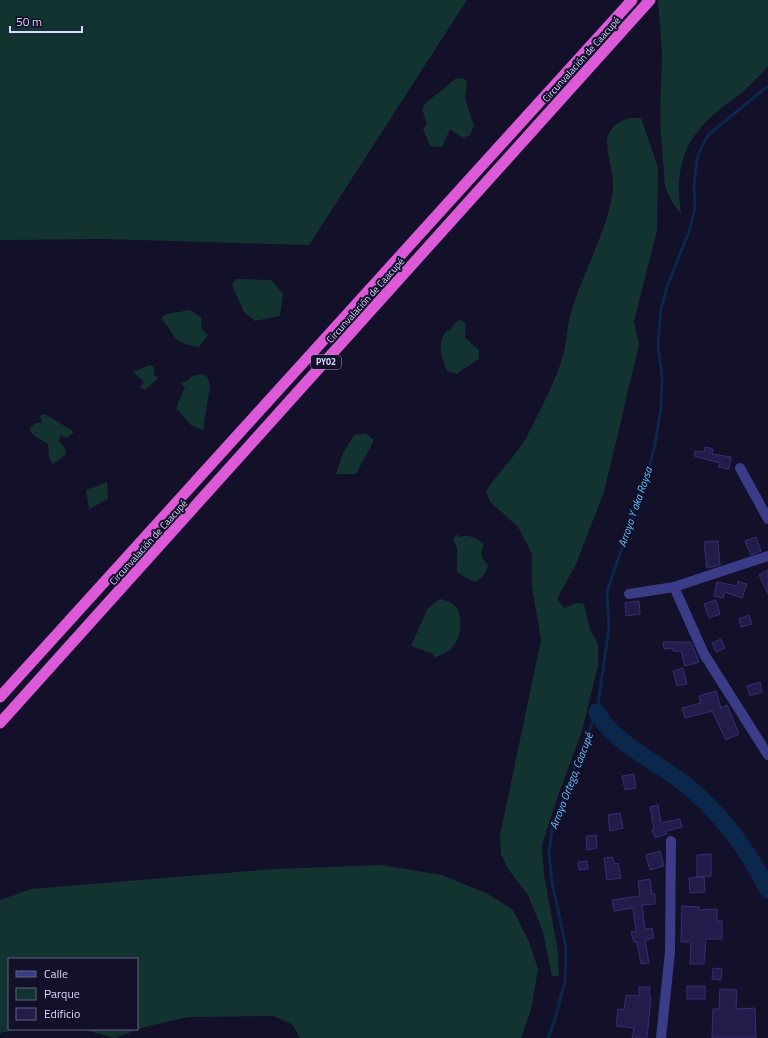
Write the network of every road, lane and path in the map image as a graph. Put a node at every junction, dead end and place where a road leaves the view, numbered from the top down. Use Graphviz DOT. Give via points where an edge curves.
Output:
graph roads {
  1 [pos="632,0"];
  2 [pos="650,0"];
  3 [pos="740,468"];
  4 [pos="768,520"];
  5 [pos="768,556"];
  6 [pos="674,587"];
  7 [pos="629,594"];
  8 [pos="34,659"];
  9 [pos="0,688"];
  10 [pos="0,697"];
  11 [pos="0,723"];
  12 [pos="768,755"];
  13 [pos="671,841"];
  14 [pos="661,1038"];
  1 -- 8 [label="highway, Circunvalación de Caacupé / PY02"];
  2 -- 11 [label="highway, Circunvalación de Caacupé / PY02"];
  3 -- 4 [label="street"];
  5 -- 6 [label="street"];
  6 -- 7 [label="street"];
  6 -- 12 [label="street" via="704,654"];
  8 -- 9 [label="highway" via="20,668"];
  8 -- 10 [label="highway, Circunvalación de Caacupé / PY02"];
  13 -- 14 [label="street" via="671,945"];
}
